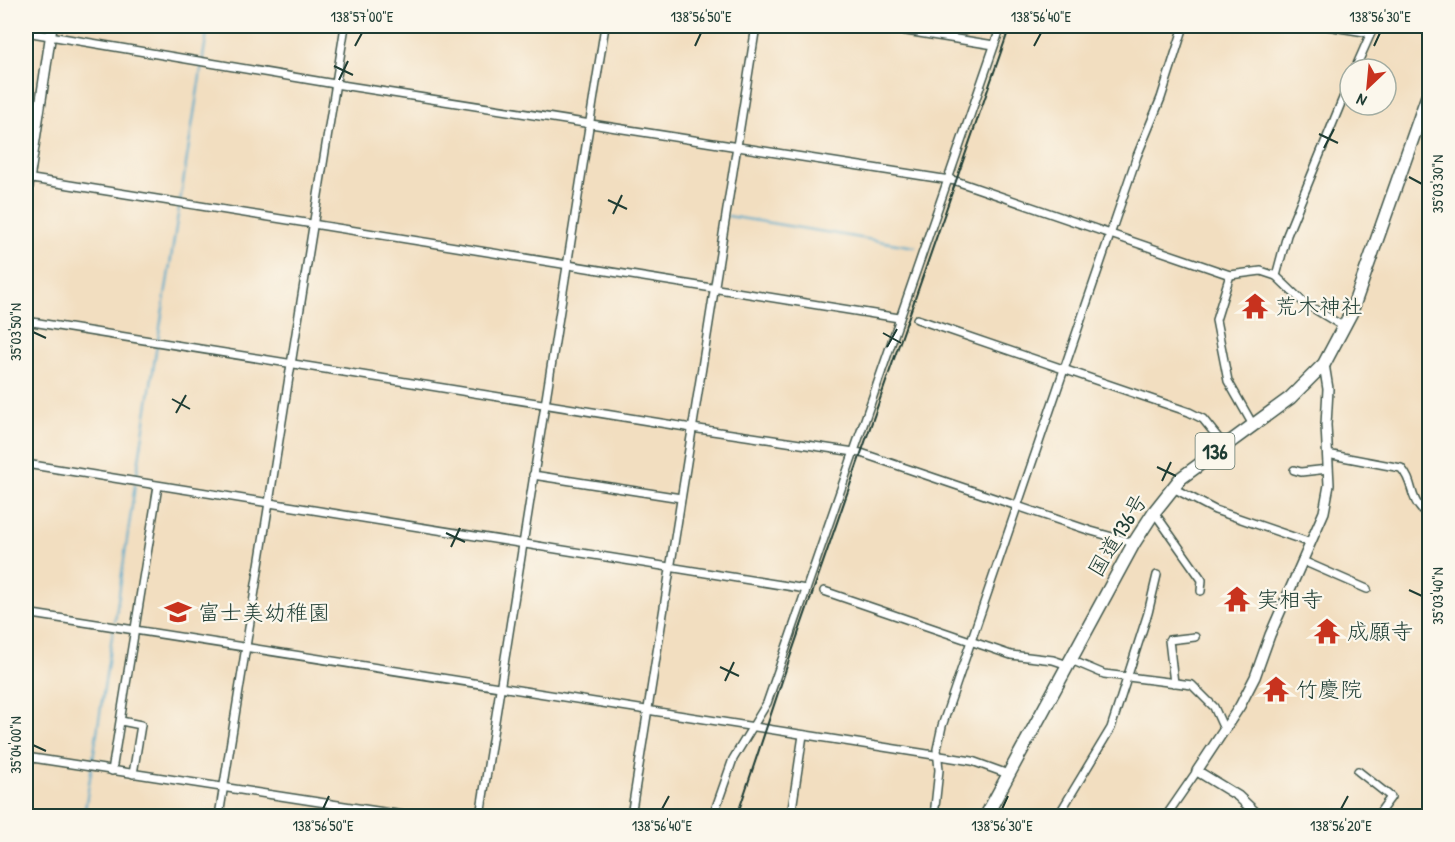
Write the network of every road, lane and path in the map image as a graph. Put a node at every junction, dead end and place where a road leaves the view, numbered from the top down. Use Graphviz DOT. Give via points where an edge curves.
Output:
graph roads {
  1 [pos="345,26"];
  2 [pos="605,26"];
  3 [pos="756,26"];
  4 [pos="875,26"];
  5 [pos="1001,26"];
  6 [pos="1184,26"];
  7 [pos="1327,26"];
  8 [pos="1372,29"];
  9 [pos="52,30"];
  10 [pos="26,32"];
  11 [pos="994,45"];
  12 [pos="1360,57"];
  13 [pos="335,84"];
  14 [pos="1430,89"];
  15 [pos="1338,110"];
  16 [pos="589,123"];
  17 [pos="737,146"];
  18 [pos="27,178"];
  19 [pos="948,180"];
  20 [pos="26,200"];
  21 [pos="313,223"];
  22 [pos="1112,234"];
  23 [pos="566,264"];
  24 [pos="1230,275"];
  25 [pos="1276,276"];
  26 [pos="714,288"];
  27 [pos="900,318"];
  28 [pos="916,319"];
  29 [pos="26,321"];
  30 [pos="1345,328"];
  31 [pos="291,364"];
  32 [pos="1324,364"];
  33 [pos="1065,370"];
  34 [pos="544,404"];
  35 [pos="1253,424"];
  36 [pos="692,428"];
  37 [pos="1224,445"];
  38 [pos="854,452"];
  39 [pos="1328,454"];
  40 [pos="26,464"];
  41 [pos="1329,468"];
  42 [pos="1294,470"];
  43 [pos="533,475"];
  44 [pos="158,486"];
  45 [pos="1173,488"];
  46 [pos="681,498"];
  47 [pos="270,504"];
  48 [pos="1017,506"];
  49 [pos="1421,509"];
  50 [pos="1154,512"];
  51 [pos="1134,543"];
  52 [pos="1311,543"];
  53 [pos="522,544"];
  54 [pos="1303,561"];
  55 [pos="670,568"];
  56 [pos="1157,575"];
  57 [pos="806,589"];
  58 [pos="1367,589"];
  59 [pos="824,591"];
  60 [pos="1202,591"];
  61 [pos="26,613"];
  62 [pos="135,630"];
  63 [pos="1195,636"];
  64 [pos="970,643"];
  65 [pos="246,648"];
  66 [pos="1070,662"];
  67 [pos="1127,677"];
  68 [pos="1174,682"];
  69 [pos="500,687"];
  70 [pos="647,710"];
  71 [pos="121,721"];
  72 [pos="754,727"];
  73 [pos="1224,729"];
  74 [pos="803,735"];
  75 [pos="26,757"];
  76 [pos="938,757"];
  77 [pos="112,771"];
  78 [pos="1197,771"];
  79 [pos="1358,771"];
  80 [pos="133,774"];
  81 [pos="1008,774"];
  82 [pos="224,788"];
  83 [pos="219,816"];
  84 [pos="410,816"];
  85 [pos="480,816"];
  86 [pos="631,816"];
  87 [pos="713,816"];
  88 [pos="790,816"];
  89 [pos="934,816"];
  90 [pos="986,816"];
  91 [pos="1058,816"];
  92 [pos="1166,816"];
  93 [pos="1259,816"];
  94 [pos="1381,816"];
  1 -- 13 [label="street"];
  2 -- 16 [label="street"];
  3 -- 17 [label="street"];
  4 -- 11 [label="street"];
  5 -- 11 [label="street"];
  6 -- 22 [label="street"];
  7 -- 8 [label="street"];
  8 -- 12 [label="street"];
  9 -- 10 [label="street"];
  9 -- 13 [label="street"];
  9 -- 18 [label="main road"];
  11 -- 19 [label="street"];
  13 -- 16 [label="street"];
  13 -- 21 [label="street"];
  14 -- 30 [label="highway, 国道136号 / 136"];
  15 -- 25 [label="street" via="1287,235"];
  16 -- 17 [label="street"];
  16 -- 23 [label="street"];
  17 -- 19 [label="street"];
  17 -- 26 [label="street"];
  18 -- 20 [label="main road"];
  18 -- 21 [label="street"];
  19 -- 22 [label="street"];
  19 -- 27 [label="street"];
  21 -- 23 [label="street"];
  21 -- 31 [label="street"];
  22 -- 24 [label="street"];
  22 -- 33 [label="street"];
  23 -- 26 [label="street"];
  23 -- 34 [label="street"];
  24 -- 25 [label="street" via="1261,271"];
  24 -- 35 [label="street" via="1216,320 1228,381"];
  25 -- 30 [label="street" via="1303,302"];
  26 -- 27 [label="street"];
  26 -- 36 [label="street"];
  27 -- 38 [label="street"];
  28 -- 33 [label="street"];
  29 -- 31 [label="street"];
  30 -- 32 [label="highway, 国道136号 / 136"];
  31 -- 34 [label="street"];
  31 -- 47 [label="street"];
  32 -- 35 [label="highway, 国道136号 / 136" via="1298,391"];
  32 -- 39 [label="main road"];
  33 -- 37 [label="street" via="1197,416 1208,423"];
  33 -- 48 [label="street"];
  34 -- 36 [label="street"];
  34 -- 43 [label="street"];
  35 -- 37 [label="highway, 国道136号 / 136"];
  36 -- 38 [label="street"];
  36 -- 46 [label="street"];
  37 -- 45 [label="highway, 国道136号 / 136"];
  38 -- 48 [label="street"];
  38 -- 57 [label="street"];
  39 -- 41 [label="main road"];
  39 -- 49 [label="street" via="1401,468 1408,475"];
  40 -- 44 [label="street"];
  41 -- 42 [label="street"];
  41 -- 52 [label="main road" via="1327,499"];
  43 -- 46 [label="street"];
  43 -- 53 [label="street"];
  44 -- 47 [label="street"];
  44 -- 62 [label="street"];
  45 -- 50 [label="highway, 国道136号 / 136"];
  45 -- 52 [label="street" via="1215,510"];
  46 -- 55 [label="street"];
  47 -- 53 [label="street"];
  47 -- 65 [label="street"];
  48 -- 51 [label="street"];
  48 -- 64 [label="street"];
  50 -- 51 [label="highway, 国道136号 / 136"];
  50 -- 60 [label="street" via="1202,580"];
  51 -- 66 [label="highway, 国道136号 / 136"];
  52 -- 54 [label="main road"];
  53 -- 55 [label="street"];
  53 -- 69 [label="street"];
  54 -- 58 [label="street"];
  54 -- 73 [label="main road" via="1255,677"];
  55 -- 57 [label="street"];
  55 -- 70 [label="street"];
  56 -- 67 [label="street"];
  57 -- 72 [label="street" via="767,703"];
  59 -- 64 [label="street"];
  61 -- 62 [label="street"];
  62 -- 65 [label="street"];
  62 -- 71 [label="street"];
  63 -- 68 [label="street" via="1169,640"];
  64 -- 66 [label="street" via="1011,656"];
  64 -- 76 [label="street" via="942,726"];
  65 -- 69 [label="street"];
  65 -- 82 [label="street"];
  66 -- 67 [label="street"];
  66 -- 81 [label="highway, 国道136号 / 136"];
  67 -- 68 [label="street"];
  67 -- 91 [label="street" via="1108,736"];
  68 -- 73 [label="street" via="1194,687 1216,710"];
  69 -- 70 [label="street"];
  69 -- 85 [label="street"];
  70 -- 72 [label="street"];
  70 -- 86 [label="street"];
  71 -- 77 [label="street"];
  71 -- 80 [label="street" via="141,725"];
  72 -- 74 [label="street"];
  72 -- 87 [label="street" via="733,759"];
  73 -- 78 [label="main road"];
  74 -- 76 [label="street"];
  74 -- 88 [label="street"];
  75 -- 77 [label="street"];
  76 -- 81 [label="street" via="980,762"];
  76 -- 89 [label="street"];
  77 -- 80 [label="street"];
  78 -- 92 [label="street"];
  78 -- 93 [label="main road" via="1238,796"];
  79 -- 94 [label="street" via="1391,797"];
  80 -- 82 [label="street"];
  81 -- 90 [label="highway, 国道136号 / 136"];
  82 -- 83 [label="street"];
  82 -- 84 [label="street"];
}
